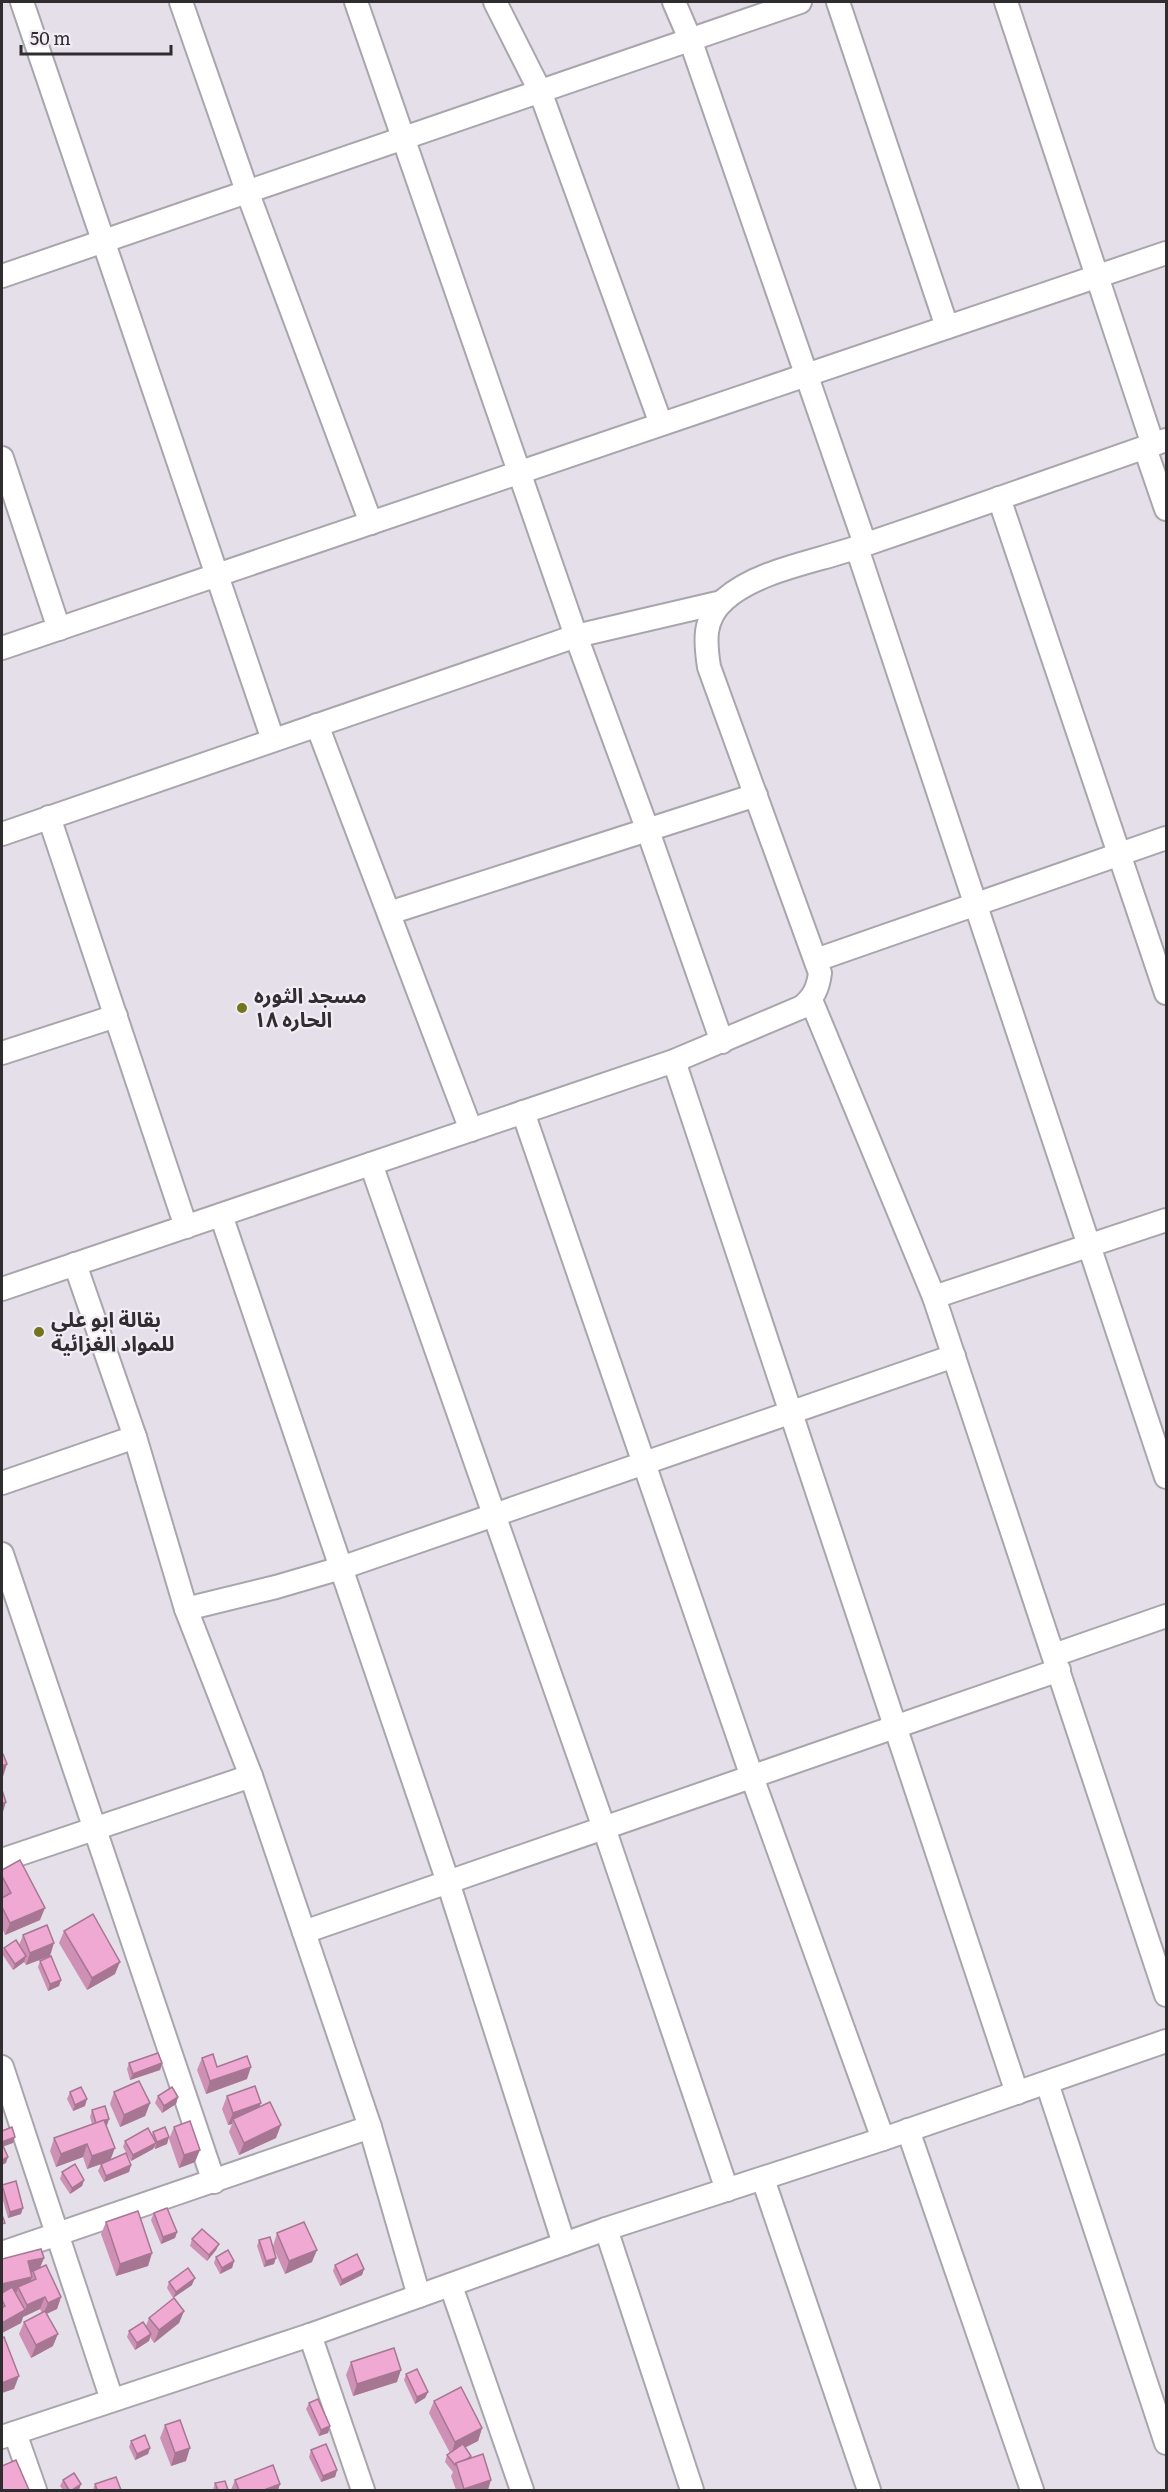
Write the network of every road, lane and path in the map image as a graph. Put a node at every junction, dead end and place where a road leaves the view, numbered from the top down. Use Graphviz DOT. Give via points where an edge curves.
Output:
graph roads {
  1 [pos="22,2"];
  2 [pos="181,2"];
  3 [pos="356,2"];
  4 [pos="495,2"];
  5 [pos="674,2"];
  6 [pos="800,2"];
  7 [pos="838,2"];
  8 [pos="1006,2"];
  9 [pos="690,39"];
  10 [pos="540,91"];
  11 [pos="404,138"];
  12 [pos="247,191"];
  13 [pos="103,241"];
  14 [pos="1167,253"];
  15 [pos="2,276"];
  16 [pos="1097,276"];
  17 [pos="947,327"];
  18 [pos="806,375"];
  19 [pos="661,424"];
  20 [pos="1155,444"];
  21 [pos="2,458"];
  22 [pos="519,472"];
  23 [pos="999,498"];
  24 [pos="1167,509"];
  25 [pos="371,523"];
  26 [pos="861,546"];
  27 [pos="216,575"];
  28 [pos="722,602"];
  29 [pos="59,629"];
  30 [pos="576,636"];
  31 [pos="2,648"];
  32 [pos="317,725"];
  33 [pos="273,740"];
  34 [pos="756,795"];
  35 [pos="50,817"];
  36 [pos="648,831"];
  37 [pos="2,834"];
  38 [pos="1167,838"];
  39 [pos="1120,854"];
  40 [pos="976,905"];
  41 [pos="389,913"];
  42 [pos="816,960"];
  43 [pos="1167,993"];
  44 [pos="811,1000"];
  45 [pos="116,1016"];
  46 [pos="722,1042"];
  47 [pos="2,1053"];
  48 [pos="674,1061"];
  49 [pos="523,1112"];
  50 [pos="471,1130"];
  51 [pos="371,1164"];
  52 [pos="221,1215"];
  53 [pos="1167,1220"];
  54 [pos="186,1227"];
  55 [pos="1089,1246"];
  56 [pos="75,1264"];
  57 [pos="2,1289"];
  58 [pos="934,1297"];
  59 [pos="954,1356"];
  60 [pos="792,1413"];
  61 [pos="135,1437"];
  62 [pos="645,1464"];
  63 [pos="1167,1477"];
  64 [pos="2,1483"];
  65 [pos="495,1516"];
  66 [pos="2,1554"];
  67 [pos="341,1568"];
  68 [pos="186,1609"];
  69 [pos="1167,1616"];
  70 [pos="1057,1662"];
  71 [pos="896,1727"];
  72 [pos="251,1776"];
  73 [pos="752,1777"];
  74 [pos="604,1828"];
  75 [pos="94,1829"];
  76 [pos="2,1860"];
  77 [pos="448,1882"];
  78 [pos="304,1932"];
  79 [pos="1167,1995"];
  80 [pos="1167,2041"];
  81 [pos="2,2067"];
  82 [pos="1047,2083"];
  83 [pos="1017,2093"];
  84 [pos="370,2127"];
  85 [pos="908,2130"];
  86 [pos="883,2139"];
  87 [pos="763,2179"];
  88 [pos="214,2182"];
  89 [pos="727,2190"];
  90 [pos="606,2229"];
  91 [pos="58,2234"];
  92 [pos="564,2244"];
  93 [pos="2,2253"];
  94 [pos="451,2286"];
  95 [pos="419,2296"];
  96 [pos="310,2335"];
  97 [pos="112,2400"];
  98 [pos="8,2435"];
  99 [pos="1167,2443"];
  100 [pos="35,2490"];
  101 [pos="363,2490"];
  102 [pos="522,2490"];
  103 [pos="692,2490"];
  104 [pos="869,2490"];
  105 [pos="1032,2490"];
  1 -- 13 [label="street"];
  2 -- 12 [label="street"];
  3 -- 11 [label="street"];
  4 -- 10 [label="street"];
  5 -- 9 [label="street"];
  6 -- 9 [label="street"];
  7 -- 17 [label="street"];
  8 -- 16 [label="street"];
  9 -- 10 [label="street"];
  9 -- 18 [label="street"];
  10 -- 11 [label="street"];
  10 -- 19 [label="street"];
  11 -- 12 [label="street"];
  11 -- 22 [label="street"];
  12 -- 13 [label="street"];
  12 -- 25 [label="street"];
  13 -- 15 [label="street"];
  13 -- 27 [label="street"];
  14 -- 16 [label="street"];
  16 -- 17 [label="street"];
  16 -- 20 [label="street"];
  17 -- 18 [label="street"];
  18 -- 19 [label="street"];
  18 -- 26 [label="street"];
  19 -- 22 [label="street"];
  20 -- 23 [label="street"];
  20 -- 24 [label="street"];
  21 -- 29 [label="street"];
  22 -- 25 [label="street"];
  22 -- 30 [label="street"];
  23 -- 26 [label="street"];
  23 -- 39 [label="street"];
  25 -- 27 [label="street"];
  26 -- 28 [label="street" via="749,582"];
  26 -- 40 [label="street"];
  27 -- 29 [label="street"];
  27 -- 33 [label="street"];
  28 -- 30 [label="street"];
  28 -- 34 [label="street" via="709,618 705,639 709,667"];
  29 -- 31 [label="street"];
  30 -- 32 [label="street"];
  30 -- 36 [label="street"];
  32 -- 33 [label="street"];
  32 -- 41 [label="street"];
  33 -- 35 [label="street"];
  34 -- 36 [label="street"];
  34 -- 42 [label="street"];
  35 -- 37 [label="street"];
  35 -- 45 [label="street"];
  36 -- 41 [label="street"];
  36 -- 46 [label="street"];
  38 -- 39 [label="street"];
  39 -- 40 [label="street"];
  39 -- 43 [label="street"];
  40 -- 42 [label="street"];
  40 -- 55 [label="street"];
  41 -- 50 [label="street"];
  42 -- 44 [label="street" via="820,973"];
  44 -- 46 [label="street"];
  44 -- 58 [label="street"];
  45 -- 47 [label="street"];
  45 -- 54 [label="street"];
  46 -- 48 [label="street"];
  48 -- 49 [label="street"];
  48 -- 60 [label="street"];
  49 -- 50 [label="street"];
  49 -- 62 [label="street"];
  50 -- 51 [label="street"];
  51 -- 52 [label="street"];
  51 -- 65 [label="street"];
  52 -- 54 [label="street"];
  52 -- 67 [label="street"];
  53 -- 55 [label="street"];
  54 -- 56 [label="street"];
  55 -- 58 [label="street"];
  55 -- 63 [label="street"];
  56 -- 57 [label="street"];
  56 -- 61 [label="street"];
  58 -- 59 [label="street"];
  59 -- 60 [label="street"];
  59 -- 70 [label="street"];
  60 -- 62 [label="street"];
  60 -- 71 [label="street"];
  61 -- 64 [label="street"];
  61 -- 68 [label="street"];
  62 -- 65 [label="street"];
  62 -- 73 [label="street"];
  65 -- 67 [label="street"];
  65 -- 74 [label="street"];
  66 -- 75 [label="street"];
  67 -- 68 [label="street"];
  67 -- 77 [label="street"];
  68 -- 72 [label="street"];
  69 -- 70 [label="street"];
  70 -- 71 [label="street"];
  70 -- 79 [label="street"];
  71 -- 73 [label="street"];
  71 -- 83 [label="street"];
  72 -- 75 [label="street"];
  72 -- 78 [label="street"];
  73 -- 74 [label="street"];
  73 -- 86 [label="street"];
  74 -- 77 [label="street"];
  74 -- 89 [label="street"];
  75 -- 76 [label="street"];
  75 -- 88 [label="street"];
  77 -- 78 [label="street"];
  77 -- 92 [label="street"];
  78 -- 84 [label="street"];
  80 -- 82 [label="street"];
  81 -- 91 [label="street"];
  82 -- 83 [label="street"];
  82 -- 99 [label="street"];
  83 -- 85 [label="street"];
  84 -- 88 [label="street"];
  84 -- 95 [label="street"];
  85 -- 86 [label="street"];
  85 -- 105 [label="street"];
  86 -- 87 [label="street"];
  87 -- 89 [label="street"];
  87 -- 104 [label="street"];
  88 -- 91 [label="street"];
  89 -- 90 [label="street"];
  90 -- 92 [label="street"];
  90 -- 103 [label="street"];
  91 -- 93 [label="street"];
  91 -- 97 [label="street"];
  92 -- 94 [label="street"];
  94 -- 95 [label="street"];
  94 -- 102 [label="street"];
  95 -- 96 [label="street"];
  96 -- 97 [label="street"];
  96 -- 101 [label="street"];
  97 -- 98 [label="street"];
  98 -- 100 [label="street"];
}
